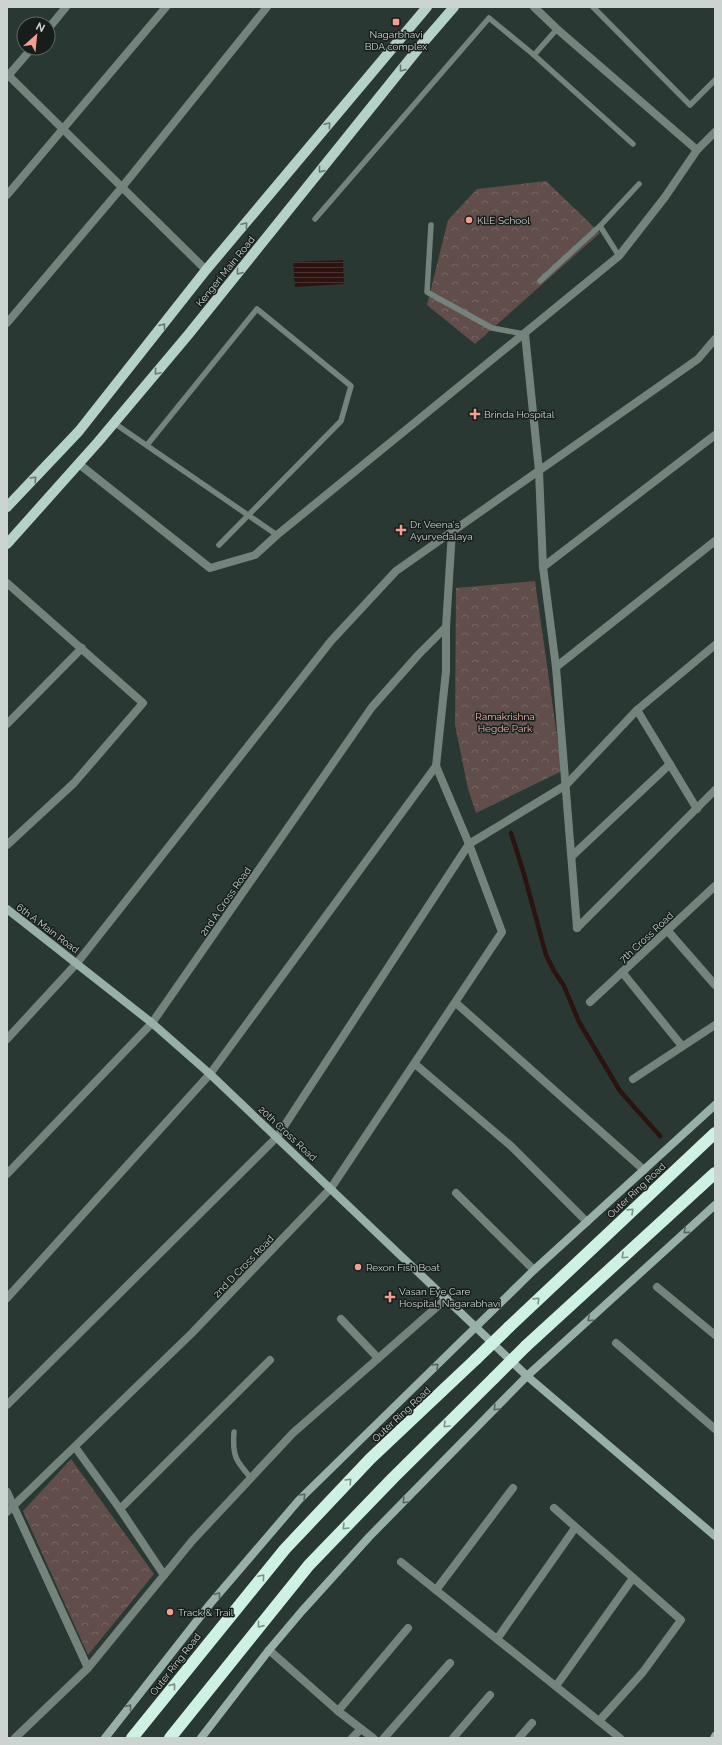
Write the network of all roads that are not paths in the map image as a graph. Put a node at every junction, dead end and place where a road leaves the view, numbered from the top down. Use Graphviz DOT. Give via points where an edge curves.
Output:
graph roads {
  1 [pos="66,7"];
  2 [pos="166,7"];
  3 [pos="267,7"];
  4 [pos="427,7"];
  5 [pos="454,7"];
  6 [pos="593,7"];
  7 [pos="539,9"];
  8 [pos="56,19"];
  9 [pos="557,29"];
  10 [pos="534,55"];
  11 [pos="25,56"];
  12 [pos="8,75"];
  13 [pos="715,80"];
  14 [pos="63,129"];
  15 [pos="715,132"];
  16 [pos="633,144"];
  17 [pos="697,150"];
  18 [pos="639,184"];
  19 [pos="123,186"];
  20 [pos="7,195"];
  21 [pos="315,219"];
  22 [pos="431,225"];
  23 [pos="600,226"];
  24 [pos="619,256"];
  25 [pos="206,270"];
  26 [pos="540,281"];
  27 [pos="7,323"];
  28 [pos="524,334"];
  29 [pos="715,339"];
  30 [pos="114,423"];
  31 [pos="715,435"];
  32 [pos="147,445"];
  33 [pos="79,464"];
  34 [pos="538,471"];
  35 [pos="7,507"];
  36 [pos="248,515"];
  37 [pos="452,531"];
  38 [pos="277,535"];
  39 [pos="715,541"];
  40 [pos="7,544"];
  41 [pos="219,545"];
  42 [pos="543,568"];
  43 [pos="7,583"];
  44 [pos="446,627"];
  45 [pos="715,645"];
  46 [pos="82,648"];
  47 [pos="556,667"];
  48 [pos="637,710"];
  49 [pos="7,724"];
  50 [pos="670,764"];
  51 [pos="436,766"];
  52 [pos="566,785"];
  53 [pos="715,790"];
  54 [pos="697,809"];
  55 [pos="469,844"];
  56 [pos="7,845"];
  57 [pos="572,856"];
  58 [pos="715,886"];
  59 [pos="8,911"];
  60 [pos="667,930"];
  61 [pos="77,963"];
  62 [pos="622,972"];
  63 [pos="715,985"];
  64 [pos="590,1002"];
  65 [pos="456,1003"];
  66 [pos="152,1023"];
  67 [pos="715,1025"];
  68 [pos="7,1039"];
  69 [pos="682,1046"];
  70 [pos="415,1064"];
  71 [pos="210,1074"];
  72 [pos="633,1079"];
  73 [pos="715,1105"];
  74 [pos="715,1133"];
  75 [pos="277,1137"];
  76 [pos="644,1170"];
  77 [pos="715,1173"];
  78 [pos="7,1174"];
  79 [pos="331,1188"];
  80 [pos="456,1193"];
  81 [pos="715,1205"];
  82 [pos="587,1222"];
  83 [pos="534,1270"];
  84 [pos="657,1287"];
  85 [pos="7,1298"];
  86 [pos="447,1298"];
  87 [pos="341,1319"];
  88 [pos="476,1328"];
  89 [pos="715,1335"];
  90 [pos="616,1343"];
  91 [pos="378,1358"];
  92 [pos="270,1360"];
  93 [pos="527,1376"];
  94 [pos="7,1405"];
  95 [pos="715,1430"];
  96 [pos="234,1432"];
  97 [pos="75,1447"];
  98 [pos="251,1478"];
  99 [pos="513,1488"];
  100 [pos="7,1492"];
  101 [pos="14,1506"];
  102 [pos="554,1508"];
  103 [pos="120,1509"];
  104 [pos="7,1512"];
  105 [pos="575,1528"];
  106 [pos="715,1536"];
  107 [pos="401,1562"];
  108 [pos="164,1575"];
  109 [pos="633,1578"];
  110 [pos="436,1590"];
  111 [pos="408,1628"];
  112 [pos="497,1639"];
  113 [pos="269,1650"];
  114 [pos="450,1663"];
  115 [pos="88,1668"];
  116 [pos="556,1686"];
  117 [pos="490,1695"];
  118 [pos="338,1711"];
  119 [pos="599,1721"];
  120 [pos="532,1722"];
  121 [pos="361,1728"];
  122 [pos="15,1738"];
  123 [pos="105,1738"];
  124 [pos="132,1738"];
  125 [pos="170,1738"];
  126 [pos="201,1738"];
  127 [pos="352,1738"];
  128 [pos="373,1738"];
  129 [pos="384,1738"];
  130 [pos="452,1738"];
  131 [pos="519,1738"];
  132 [pos="620,1738"];
  1 -- 8 [label="street"];
  2 -- 14 [label="street"];
  3 -- 19 [label="street"];
  25 -- 4 [label="main road, Kengeri Main Road, one-way"];
  5 -- 30 [label="main road, Kengeri Main Road, one-way"];
  6 -- 13 [label="lane" via="690,105"];
  7 -- 9 [label="street"];
  9 -- 10 [label="lane"];
  9 -- 17 [label="street"];
  10 -- 16 [label="lane"];
  10 -- 21 [label="lane" via="489,18"];
  11 -- 12 [label="street"];
  12 -- 14 [label="street"];
  14 -- 19 [label="street"];
  14 -- 20 [label="street"];
  15 -- 17 [label="street"];
  17 -- 24 [label="street" via="665,197"];
  18 -- 23 [label="lane"];
  19 -- 25 [label="street"];
  19 -- 27 [label="street"];
  22 -- 28 [label="lane" via="427,292 492,328"];
  23 -- 24 [label="lane"];
  23 -- 26 [label="lane"];
  24 -- 28 [label="street"];
  35 -- 25 [label="main road, Kengeri Main Road, one-way" via="79,430"];
  28 -- 34 [label="street"];
  28 -- 38 [label="street"];
  29 -- 34 [label="street" via="698,359"];
  30 -- 32 [label="lane"];
  30 -- 33 [label="main road, Kengeri Main Road"];
  31 -- 42 [label="street"];
  32 -- 36 [label="lane"];
  32 -- 36 [label="lane" via="257,309 351,386 341,421"];
  33 -- 38 [label="street" via="210,568 255,555"];
  33 -- 40 [label="main road, Kengeri Main Road"];
  34 -- 37 [label="street"];
  34 -- 42 [label="street"];
  36 -- 38 [label="lane"];
  36 -- 41 [label="lane"];
  37 -- 44 [label="street"];
  37 -- 61 [label="street" via="396,572 331,641"];
  39 -- 47 [label="street"];
  42 -- 47 [label="street"];
  43 -- 46 [label="street"];
  44 -- 51 [label="street" via="446,671"];
  44 -- 66 [label="street, 2nd A Cross Road" via="372,708"];
  45 -- 48 [label="street"];
  46 -- 49 [label="street"];
  46 -- 56 [label="street" via="143,703 74,783"];
  47 -- 52 [label="street"];
  48 -- 50 [label="street"];
  48 -- 52 [label="street"];
  50 -- 54 [label="street"];
  50 -- 57 [label="street"];
  51 -- 55 [label="street"];
  51 -- 71 [label="street"];
  52 -- 55 [label="street"];
  52 -- 57 [label="street"];
  53 -- 54 [label="street"];
  54 -- 57 [label="street" via="577,928"];
  55 -- 65 [label="street, 2nd D Cross Road" via="502,932"];
  55 -- 75 [label="street"];
  58 -- 60 [label="street, 7th Cross Road"];
  59 -- 61 [label="street, 6th A Main Road"];
  60 -- 62 [label="street, 7th Cross Road"];
  60 -- 63 [label="street"];
  61 -- 66 [label="street, 20th Cross Road"];
  61 -- 68 [label="street"];
  62 -- 64 [label="street, 7th Cross Road"];
  62 -- 69 [label="street"];
  65 -- 70 [label="street, 2nd D Cross Road"];
  65 -- 76 [label="street"];
  66 -- 71 [label="street, 20th Cross Road"];
  66 -- 78 [label="street, 2nd A Cross Road"];
  67 -- 69 [label="street"];
  69 -- 72 [label="street"];
  70 -- 79 [label="street, 2nd D Cross Road"];
  70 -- 82 [label="street" via="511,1146"];
  71 -- 75 [label="street, 20th Cross Road"];
  71 -- 85 [label="street"];
  73 -- 76 [label="street"];
  124 -- 74 [label="highway, Outer Ring Road, one-way, bridge" via="285,1549 370,1459"];
  75 -- 79 [label="street, 20th Cross Road"];
  75 -- 94 [label="street"];
  76 -- 82 [label="street"];
  77 -- 125 [label="highway, one-way, bridge" via="526,1346 309,1565"];
  79 -- 86 [label="street, 20th Cross Road"];
  79 -- 97 [label="street, 2nd D Cross Road" via="192,1333"];
  80 -- 83 [label="street"];
  81 -- 93 [label="street, one-way"];
  82 -- 83 [label="street"];
  83 -- 88 [label="street"];
  84 -- 89 [label="street"];
  86 -- 88 [label="street, 20th Cross Road"];
  86 -- 91 [label="street"];
  87 -- 91 [label="street"];
  88 -- 93 [label="street, 20th Cross Road"];
  123 -- 88 [label="street, one-way" via="210,1604 299,1500"];
  90 -- 95 [label="street"];
  91 -- 98 [label="street" via="293,1432"];
  92 -- 103 [label="street"];
  93 -- 106 [label="street, 20th Cross Road"];
  93 -- 113 [label="street, one-way" via="369,1537"];
  96 -- 98 [label="lane" via="233,1448 236,1460"];
  97 -- 101 [label="street, 2nd D Cross Road"];
  97 -- 103 [label="street"];
  98 -- 108 [label="street"];
  99 -- 110 [label="street"];
  100 -- 101 [label="street"];
  101 -- 104 [label="street, 2nd D Cross Road"];
  101 -- 115 [label="street"];
  102 -- 105 [label="street"];
  103 -- 108 [label="street"];
  105 -- 109 [label="street"];
  105 -- 112 [label="street"];
  107 -- 110 [label="street"];
  108 -- 115 [label="street"];
  109 -- 116 [label="street"];
  109 -- 119 [label="street" via="681,1620 643,1672"];
  110 -- 112 [label="street"];
  111 -- 118 [label="street"];
  112 -- 116 [label="street"];
  113 -- 118 [label="street"];
  113 -- 126 [label="street"];
  114 -- 129 [label="street"];
  115 -- 122 [label="street"];
  116 -- 119 [label="street"];
  117 -- 130 [label="street"];
  118 -- 121 [label="street"];
  119 -- 132 [label="street"];
  120 -- 131 [label="street"];
  121 -- 127 [label="street"];
  121 -- 128 [label="street"];
}
